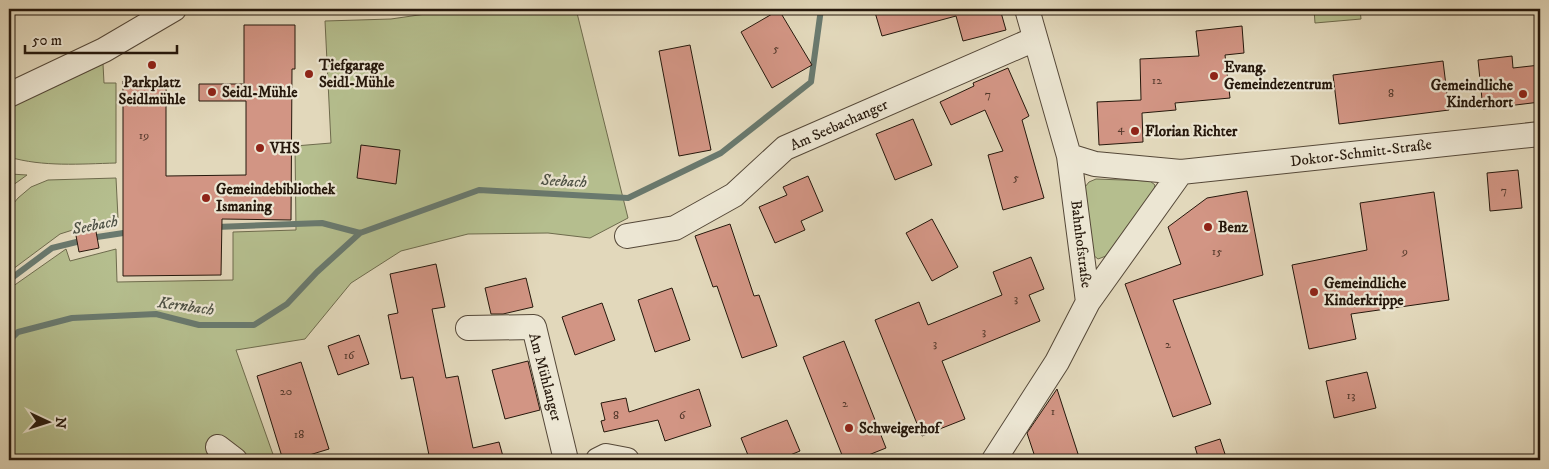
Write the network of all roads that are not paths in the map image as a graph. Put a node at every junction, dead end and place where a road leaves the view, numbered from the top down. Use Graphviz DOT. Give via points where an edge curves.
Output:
graph roads {
  1 [pos="174,9"];
  2 [pos="1027,9"];
  3 [pos="1035,39"];
  4 [pos="9,95"];
  5 [pos="1540,134"];
  6 [pos="1069,156"];
  7 [pos="1181,172"];
  8 [pos="627,236"];
  9 [pos="1088,302"];
  10 [pos="468,328"];
  11 [pos="566,460"];
  12 [pos="598,460"];
  13 [pos="627,460"];
  14 [pos="994,460"];
  1 -- 4 [label="street" via="104,50"];
  2 -- 3 [label="street, Bahnhofstraße"];
  3 -- 6 [label="street, Bahnhofstraße"];
  3 -- 8 [label="street, Am Seebachanger" via="785,148 734,194 675,228"];
  5 -- 7 [label="street, Doktor-Schmitt-Straße"];
  6 -- 7 [label="street, Doktor-Schmitt-Straße" via="1095,164"];
  6 -- 9 [label="street, Bahnhofstraße"];
  7 -- 9 [label="street"];
  9 -- 14 [label="street, Bahnhofstraße" via="1057,362"];
  10 -- 11 [label="street, Am Mühlanger" via="534,327"];
  12 -- 13 [label="street" via="606,456"];
}
